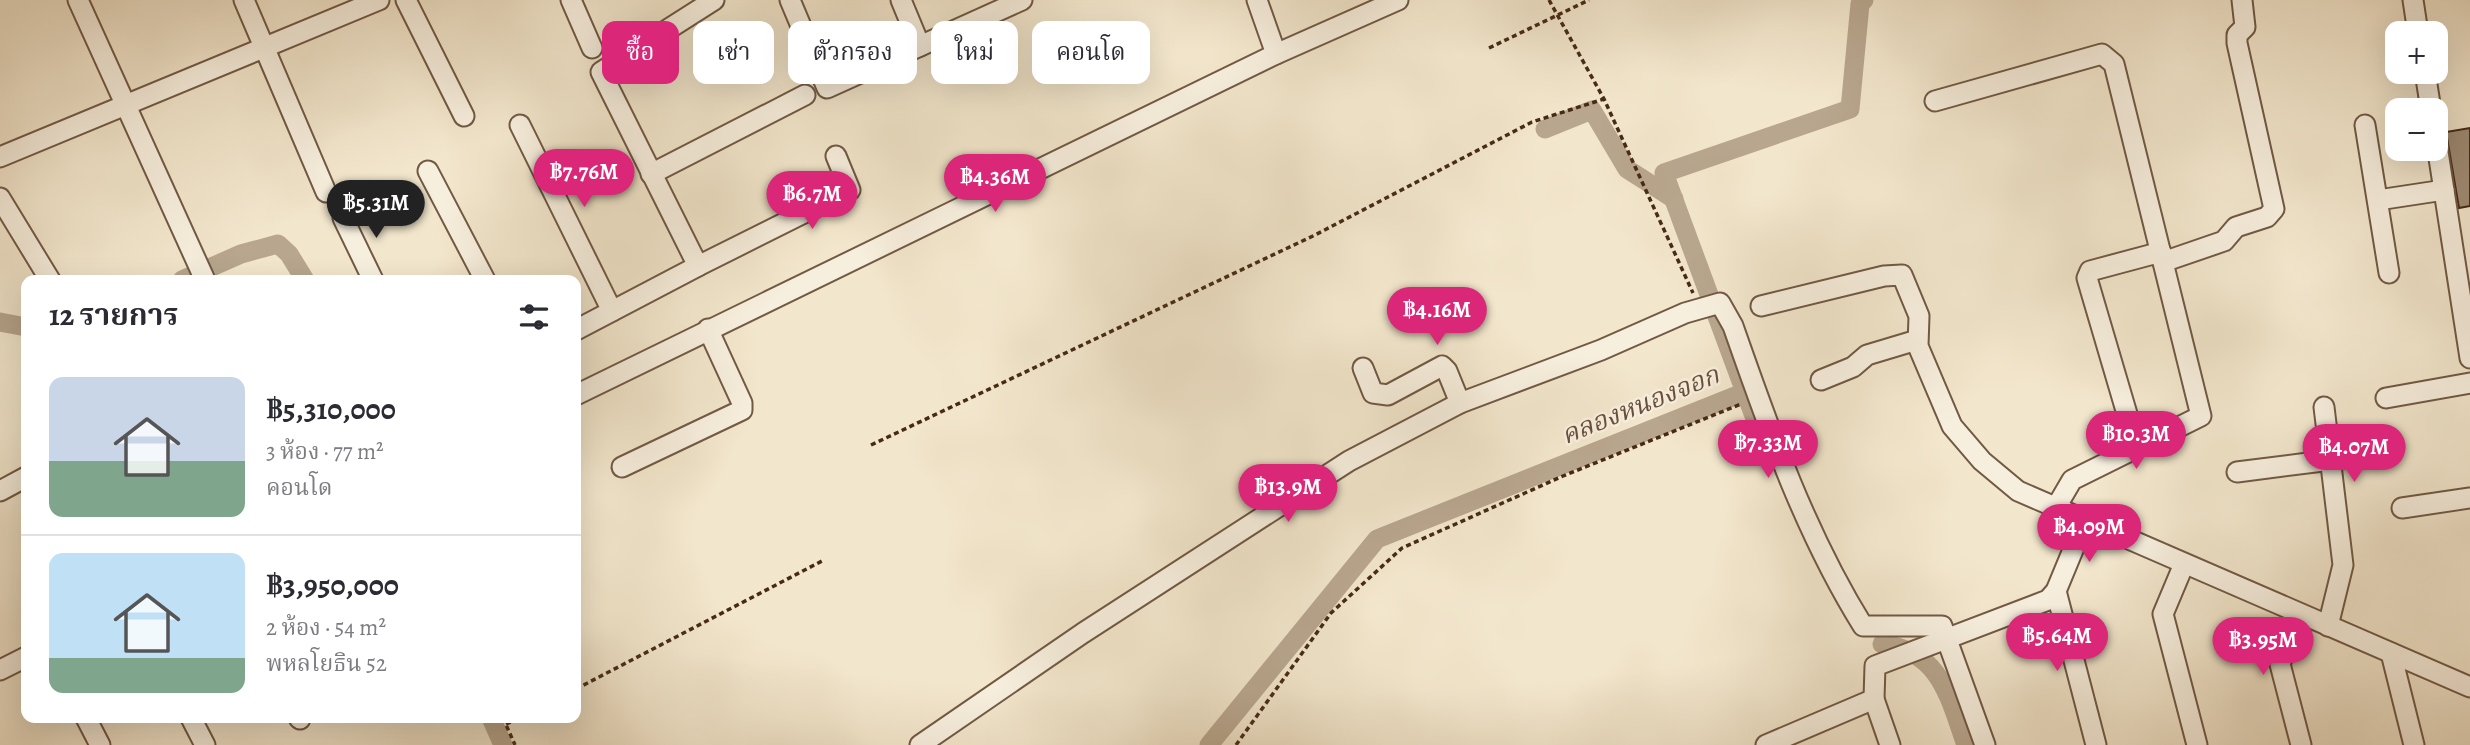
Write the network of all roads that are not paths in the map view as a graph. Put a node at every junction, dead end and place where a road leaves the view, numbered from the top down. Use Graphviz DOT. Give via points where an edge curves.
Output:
graph roads {
  1 [pos="78,0"];
  2 [pos="244,0"];
  3 [pos="379,0"];
  4 [pos="406,0"];
  5 [pos="572,0"];
  6 [pos="714,0"];
  7 [pos="790,0"];
  8 [pos="901,0"];
  9 [pos="1257,0"];
  10 [pos="1398,0"];
  11 [pos="2242,0"];
  12 [pos="2413,0"];
  13 [pos="1012,2"];
  14 [pos="1374,5"];
  15 [pos="2416,21"];
  16 [pos="920,46"];
  17 [pos="264,47"];
  18 [pos="592,48"];
  19 [pos="1276,54"];
  20 [pos="805,94"];
  21 [pos="1935,101"];
  22 [pos="125,104"];
  23 [pos="464,116"];
  24 [pos="520,125"];
  25 [pos="2365,125"];
  26 [pos="836,156"];
  27 [pos="0,157"];
  28 [pos="2439,161"];
  29 [pos="428,171"];
  30 [pos="651,174"];
  31 [pos="2444,190"];
  32 [pos="326,192"];
  33 [pos="0,198"];
  34 [pos="2378,200"];
  35 [pos="343,218"];
  36 [pos="2162,257"];
  37 [pos="698,266"];
  38 [pos="2389,273"];
  39 [pos="48,275"];
  40 [pos="202,275"];
  41 [pos="371,275"];
  42 [pos="482,275"];
  43 [pos="1762,306"];
  44 [pos="612,311"];
  45 [pos="581,327"];
  46 [pos="708,329"];
  47 [pos="1917,340"];
  48 [pos="2470,358"];
  49 [pos="1363,368"];
  50 [pos="1821,380"];
  51 [pos="2470,383"];
  52 [pos="581,392"];
  53 [pos="2386,398"];
  54 [pos="1460,402"];
  55 [pos="2325,407"];
  56 [pos="2137,448"];
  57 [pos="2331,460"];
  58 [pos="622,467"];
  59 [pos="2237,472"];
  60 [pos="21,480"];
  61 [pos="0,491"];
  62 [pos="2470,498"];
  63 [pos="2402,508"];
  64 [pos="2055,509"];
  65 [pos="2085,521"];
  66 [pos="2184,564"];
  67 [pos="2056,592"];
  68 [pos="2300,614"];
  69 [pos="2328,626"];
  70 [pos="1943,638"];
  71 [pos="2391,653"];
  72 [pos="21,660"];
  73 [pos="0,670"];
  74 [pos="2470,687"];
  75 [pos="1874,699"];
  76 [pos="89,723"];
  77 [pos="194,723"];
  78 [pos="100,745"];
  79 [pos="205,745"];
  80 [pos="920,745"];
  81 [pos="1766,745"];
  82 [pos="1891,745"];
  83 [pos="1985,745"];
  84 [pos="2096,745"];
  85 [pos="2197,745"];
  86 [pos="2301,745"];
  87 [pos="2414,745"];
  1 -- 22 [label="street"];
  2 -- 17 [label="street"];
  3 -- 17 [label="street"];
  4 -- 23 [label="street"];
  5 -- 18 [label="street"];
  6 -- 30 [label="street" via="601,72"];
  7 -- 16 [label="street" via="827,88"];
  8 -- 16 [label="street"];
  9 -- 19 [label="street"];
  10 -- 14 [label="street"];
  11 -- 36 [label="street" via="2245,27 2236,43 2274,209 2267,217 2236,227 2224,241"];
  12 -- 15 [label="street"];
  13 -- 16 [label="street"];
  14 -- 19 [label="street"];
  17 -- 22 [label="street"];
  17 -- 32 [label="street"];
  19 -- 46 [label="street"];
  20 -- 30 [label="street"];
  21 -- 36 [label="street" via="2102,54 2114,64"];
  22 -- 27 [label="street"];
  22 -- 40 [label="street"];
  24 -- 44 [label="street"];
  25 -- 34 [label="street"];
  26 -- 37 [label="street" via="850,190"];
  28 -- 31 [label="street"];
  29 -- 42 [label="street"];
  30 -- 37 [label="street"];
  31 -- 34 [label="street"];
  31 -- 48 [label="street"];
  33 -- 39 [label="street"];
  34 -- 38 [label="street"];
  35 -- 41 [label="street"];
  36 -- 56 [label="street" via="2201,416"];
  36 -- 56 [label="street" via="2087,274"];
  37 -- 44 [label="street"];
  43 -- 47 [label="street" via="1901,275 1919,316"];
  44 -- 45 [label="street"];
  46 -- 52 [label="street"];
  46 -- 58 [label="street" via="742,410"];
  47 -- 50 [label="street" via="1867,355 1853,367"];
  47 -- 64 [label="street" via="1952,426 1982,461 2018,491"];
  49 -- 54 [label="street" via="1373,393 1379,396 1442,366"];
  51 -- 53 [label="street"];
  54 -- 70 [label="street" via="1720,303 1733,326 1807,523 1863,626 1941,626"];
  54 -- 80 [label="street" via="1349,461 1273,509"];
  55 -- 57 [label="street"];
  56 -- 64 [label="street" via="2072,480"];
  57 -- 59 [label="street"];
  57 -- 69 [label="street" via="2343,565"];
  60 -- 61 [label="street"];
  62 -- 63 [label="street"];
  64 -- 65 [label="street"];
  65 -- 66 [label="street"];
  65 -- 67 [label="street"];
  66 -- 68 [label="street"];
  66 -- 85 [label="street" via="2163,614"];
  67 -- 70 [label="street" via="2048,600"];
  67 -- 84 [label="street"];
  68 -- 69 [label="street"];
  68 -- 86 [label="street" via="2280,664"];
  69 -- 71 [label="street"];
  70 -- 75 [label="street" via="1875,666"];
  70 -- 83 [label="street"];
  71 -- 74 [label="street"];
  71 -- 87 [label="street"];
  72 -- 73 [label="street"];
  75 -- 81 [label="street"];
  75 -- 82 [label="street"];
  76 -- 78 [label="street"];
  77 -- 79 [label="street"];
}
